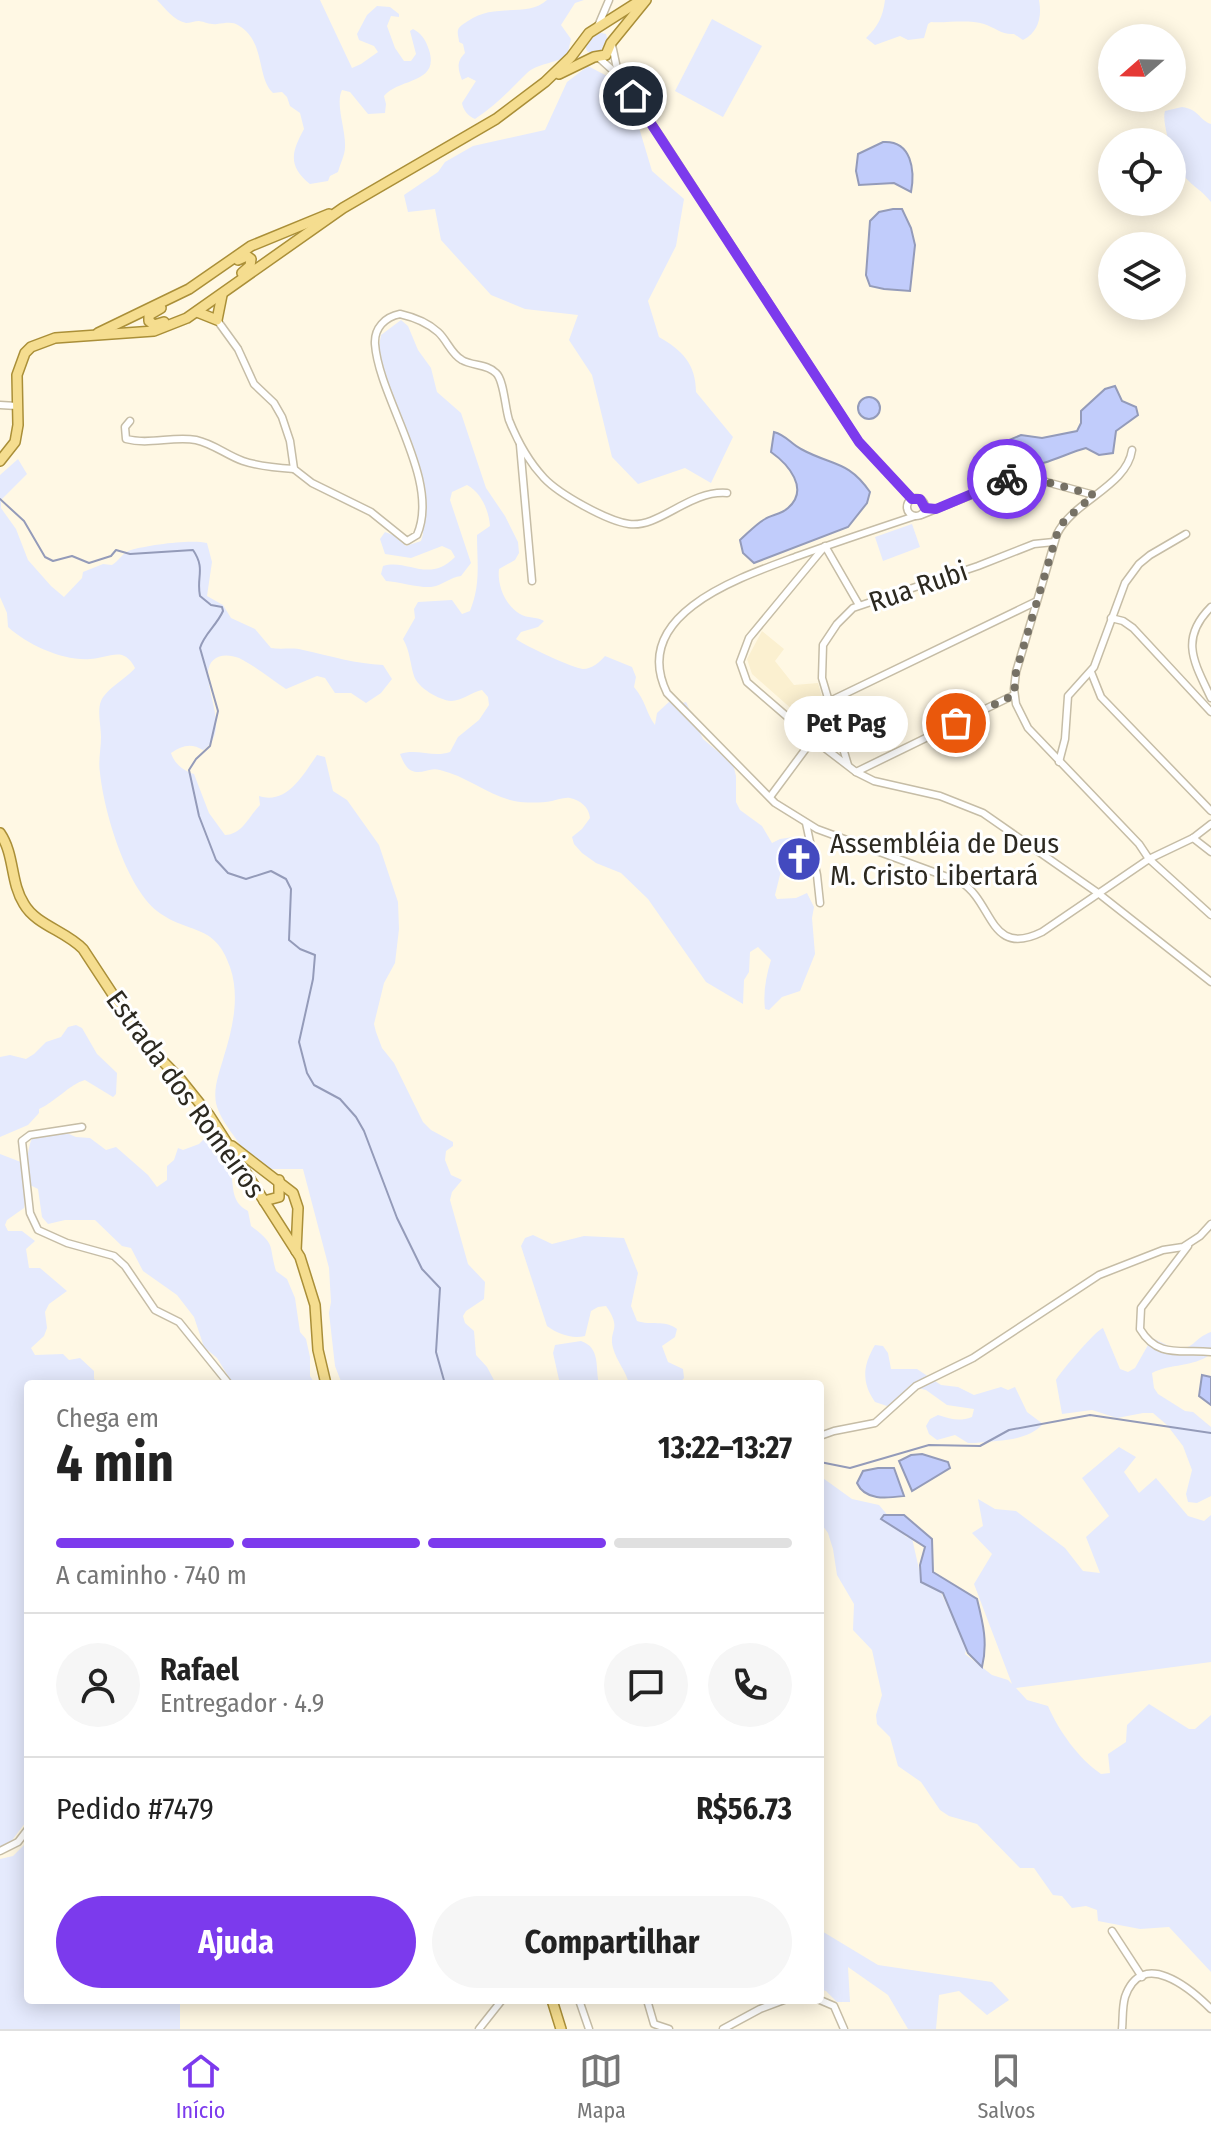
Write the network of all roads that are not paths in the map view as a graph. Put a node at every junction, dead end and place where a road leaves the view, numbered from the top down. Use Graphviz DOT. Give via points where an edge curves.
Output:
graph roads {
  1 [pos="609,0"];
  2 [pos="644,0"];
  3 [pos="625,10"];
  4 [pos="596,30"];
  5 [pos="584,40"];
  6 [pos="611,43"];
  7 [pos="596,58"];
  8 [pos="619,76"];
  9 [pos="545,82"];
  10 [pos="343,208"];
  11 [pos="219,268"];
  12 [pos="235,285"];
  13 [pos="222,295"];
  14 [pos="167,300"];
  15 [pos="197,312"];
  16 [pos="217,320"];
  17 [pos="176,324"];
  18 [pos="87,337"];
  19 [pos="0,405"];
  20 [pos="17,406"];
  21 [pos="130,421"];
  22 [pos="519,442"];
  23 [pos="1132,450"];
  24 [pos="0,461"];
  25 [pos="294,469"];
  26 [pos="727,493"];
  27 [pos="1094,495"];
  28 [pos="912,499"];
  29 [pos="907,508"];
  30 [pos="920,513"];
  31 [pos="901,521"];
  32 [pos="1186,534"];
  33 [pos="1054,542"];
  34 [pos="825,546"];
  35 [pos="532,581"];
  36 [pos="1035,601"];
  37 [pos="859,605"];
  38 [pos="1211,607"];
  39 [pos="1111,618"];
  40 [pos="1091,672"];
  41 [pos="1014,695"];
  42 [pos="1211,698"];
  43 [pos="830,701"];
  44 [pos="1211,712"];
  45 [pos="813,739"];
  46 [pos="1059,762"];
  47 [pos="848,765"];
  48 [pos="856,772"];
  49 [pos="770,797"];
  50 [pos="1211,811"];
  51 [pos="806,823"];
  52 [pos="1211,824"];
  53 [pos="0,833"];
  54 [pos="1193,838"];
  55 [pos="1211,852"];
  56 [pos="1149,859"];
  57 [pos="1098,893"];
  58 [pos="820,903"];
  59 [pos="1211,915"];
  60 [pos="1211,982"];
  61 [pos="82,1127"];
  62 [pos="226,1141"];
  63 [pos="279,1180"];
  64 [pos="264,1201"];
  65 [pos="1211,1224"];
  66 [pos="1191,1243"];
  67 [pos="296,1251"];
  68 [pos="1211,1352"];
  69 [pos="226,1380"];
  70 [pos="325,1380"];
  71 [pos="824,1435"];
  72 [pos="24,1834"];
  73 [pos="0,1851"];
  74 [pos="1112,1931"];
  75 [pos="1142,1977"];
  76 [pos="824,2002"];
  77 [pos="499,2004"];
  78 [pos="553,2004"];
  79 [pos="580,2004"];
  80 [pos="648,2004"];
  81 [pos="773,2004"];
  82 [pos="1211,2009"];
  83 [pos="655,2026"];
  84 [pos="726,2028"];
  85 [pos="479,2029"];
  86 [pos="561,2029"];
  87 [pos="589,2029"];
  88 [pos="669,2029"];
  89 [pos="844,2029"];
  90 [pos="1122,2029"];
  1 -- 3 [label="street" via="613,9"];
  1 -- 4 [label="street"];
  2 -- 3 [label="main road"];
  2 -- 6 [label="main road"];
  3 -- 4 [label="main road"];
  4 -- 5 [label="main road"];
  4 -- 6 [label="main road" via="606,33"];
  5 -- 7 [label="main road" via="585,49"];
  5 -- 9 [label="main road"];
  6 -- 7 [label="main road" via="609,51"];
  6 -- 8 [label="street"];
  7 -- 8 [label="street"];
  7 -- 9 [label="main road"];
  8 -- 28 [label="street" via="859,442"];
  9 -- 10 [label="main road" via="496,119"];
  10 -- 11 [label="main road" via="265,239"];
  10 -- 12 [label="main road"];
  11 -- 12 [label="main road" via="249,257 250,266"];
  11 -- 14 [label="main road"];
  12 -- 13 [label="main road"];
  13 -- 15 [label="main road"];
  13 -- 16 [label="main road"];
  14 -- 17 [label="main road" via="149,321"];
  14 -- 18 [label="main road"];
  15 -- 16 [label="main road"];
  15 -- 17 [label="main road"];
  16 -- 25 [label="street" via="254,384 282,417"];
  17 -- 18 [label="main road" via="138,334"];
  18 -- 20 [label="main road" via="55,338 25,353 17,375"];
  19 -- 20 [label="street"];
  20 -- 24 [label="main road" via="15,442"];
  21 -- 25 [label="street" via="126,439 136,442 179,437 210,443 243,461"];
  22 -- 25 [label="street" via="495,371 457,357 438,332 400,314 384,320 375,344 413,457 422,506 417,535 403,539 371,512"];
  22 -- 26 [label="street" via="546,481 608,519 641,525 691,500"];
  22 -- 35 [label="street"];
  23 -- 27 [label="street" via="1123,471"];
  27 -- 30 [label="street" via="1018,477"];
  27 -- 33 [label="street" via="1064,521"];
  28 -- 29 [label="street"];
  28 -- 30 [label="street" via="920,499"];
  29 -- 30 [label="street" via="910,514"];
  29 -- 31 [label="street"];
  30 -- 31 [label="street"];
  31 -- 34 [label="street"];
  32 -- 39 [label="street" via="1139,564"];
  33 -- 36 [label="street"];
  33 -- 37 [label="street, Rua Rubi" via="1034,544"];
  34 -- 37 [label="street"];
  34 -- 45 [label="street" via="749,638 740,662 747,682"];
  34 -- 49 [label="street" via="709,594 676,623 660,652 660,673 673,701"];
  36 -- 41 [label="street"];
  36 -- 43 [label="street"];
  37 -- 43 [label="street, Rua Rubi" via="846,613 823,645 822,678"];
  38 -- 42 [label="street" via="1195,627 1191,646"];
  39 -- 40 [label="street"];
  39 -- 44 [label="street" via="1133,628"];
  40 -- 46 [label="street" via="1068,696"];
  40 -- 50 [label="street" via="1101,697"];
  41 -- 46 [label="street" via="1028,728"];
  41 -- 48 [label="street"];
  43 -- 47 [label="street, Rua Rubi"];
  45 -- 47 [label="street"];
  45 -- 49 [label="street"];
  46 -- 56 [label="street"];
  47 -- 48 [label="street"];
  48 -- 57 [label="street" via="983,813"];
  49 -- 51 [label="street"];
  51 -- 57 [label="street" via="961,882 978,898 995,929 1010,938 1042,932"];
  51 -- 58 [label="street"];
  52 -- 54 [label="street"];
  53 -- 62 [label="main road, Estrada dos Romeiros" via="10,849 25,907 83,949 144,1042"];
  54 -- 55 [label="street"];
  54 -- 56 [label="street"];
  56 -- 57 [label="street"];
  56 -- 59 [label="street"];
  57 -- 60 [label="street"];
  61 -- 69 [label="street" via="30,1135 22,1141 33,1223 47,1236 114,1256 155,1310 179,1322"];
  62 -- 63 [label="main road"];
  62 -- 64 [label="main road, Estrada dos Romeiros"];
  63 -- 64 [label="main road" via="279,1197"];
  63 -- 67 [label="main road" via="293,1193 298,1208"];
  64 -- 67 [label="main road, Estrada dos Romeiros"];
  65 -- 66 [label="street"];
  66 -- 68 [label="street" via="1141,1308 1140,1329 1154,1347"];
  66 -- 71 [label="street" via="1099,1275 973,1358 916,1386 875,1423"];
  67 -- 70 [label="main road, Estrada dos Romeiros" via="315,1305"];
  72 -- 73 [label="street"];
  74 -- 75 [label="street"];
  75 -- 82 [label="street" via="1166,1975"];
  75 -- 90 [label="street" via="1125,1999"];
  76 -- 89 [label="street" via="834,2006"];
  77 -- 85 [label="street"];
  78 -- 86 [label="main road"];
  79 -- 87 [label="street"];
  80 -- 83 [label="street"];
  81 -- 84 [label="street"];
  83 -- 88 [label="street"];
}
